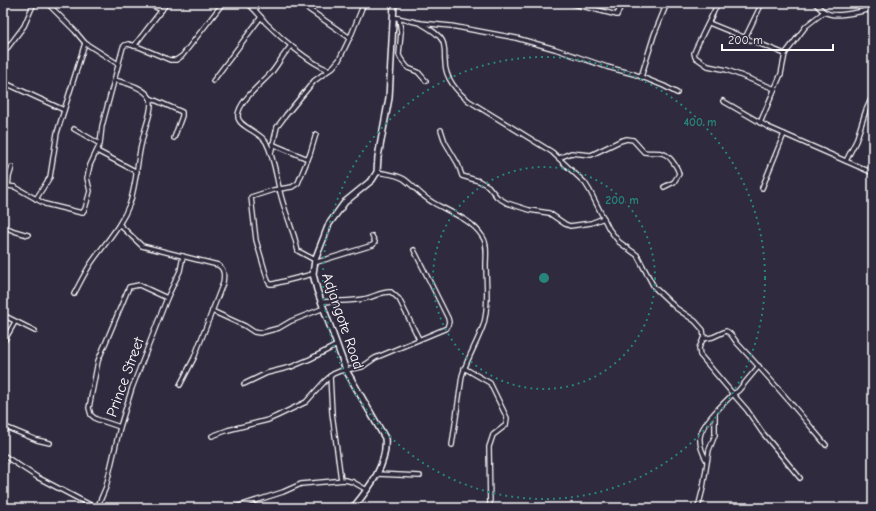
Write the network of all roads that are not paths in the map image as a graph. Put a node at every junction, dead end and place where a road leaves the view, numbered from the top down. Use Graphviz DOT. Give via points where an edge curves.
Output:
graph roads {
  1 [pos="34,3"];
  2 [pos="46,3"];
  3 [pos="146,3"];
  4 [pos="167,3"];
  5 [pos="223,3"];
  6 [pos="247,3"];
  7 [pos="261,3"];
  8 [pos="364,3"];
  9 [pos="394,3"];
  10 [pos="570,3"];
  11 [pos="622,3"];
  12 [pos="667,3"];
  13 [pos="718,3"];
  14 [pos="762,3"];
  15 [pos="815,3"];
  16 [pos="869,3"];
  17 [pos="301,4"];
  18 [pos="255,9"];
  19 [pos="873,9"];
  20 [pos="162,10"];
  21 [pos="824,12"];
  22 [pos="261,17"];
  23 [pos="396,18"];
  24 [pos="420,23"];
  25 [pos="709,23"];
  26 [pos="350,38"];
  27 [pos="745,38"];
  28 [pos="85,43"];
  29 [pos="134,46"];
  30 [pos="291,46"];
  31 [pos="3,54"];
  32 [pos="784,54"];
  33 [pos="118,64"];
  34 [pos="329,70"];
  35 [pos="641,77"];
  36 [pos="115,80"];
  37 [pos="213,81"];
  38 [pos="426,81"];
  39 [pos="3,82"];
  40 [pos="775,89"];
  41 [pos="677,93"];
  42 [pos="873,95"];
  43 [pos="150,98"];
  44 [pos="723,101"];
  45 [pos="64,110"];
  46 [pos="760,123"];
  47 [pos="74,129"];
  48 [pos="441,130"];
  49 [pos="316,134"];
  50 [pos="784,134"];
  51 [pos="274,137"];
  52 [pos="174,138"];
  53 [pos="265,141"];
  54 [pos="100,144"];
  55 [pos="272,144"];
  56 [pos="97,151"];
  57 [pos="271,154"];
  58 [pos="559,158"];
  59 [pos="308,159"];
  60 [pos="846,161"];
  61 [pos="12,167"];
  62 [pos="137,172"];
  63 [pos="377,172"];
  64 [pos="873,173"];
  65 [pos="8,186"];
  66 [pos="664,187"];
  67 [pos="762,188"];
  68 [pos="3,189"];
  69 [pos="280,189"];
  70 [pos="273,190"];
  71 [pos="281,194"];
  72 [pos="36,199"];
  73 [pos="604,218"];
  74 [pos="120,225"];
  75 [pos="3,226"];
  76 [pos="28,235"];
  77 [pos="372,236"];
  78 [pos="414,250"];
  79 [pos="183,256"];
  80 [pos="314,262"];
  81 [pos="312,274"];
  82 [pos="74,294"];
  83 [pos="167,298"];
  84 [pos="322,302"];
  85 [pos="324,308"];
  86 [pos="212,311"];
  87 [pos="3,315"];
  88 [pos="15,322"];
  89 [pos="35,331"];
  90 [pos="419,339"];
  91 [pos="703,339"];
  92 [pos="3,343"];
  93 [pos="337,345"];
  94 [pos="759,366"];
  95 [pos="464,368"];
  96 [pos="346,370"];
  97 [pos="330,376"];
  98 [pos="244,384"];
  99 [pos="180,385"];
  100 [pos="733,394"];
  101 [pos="715,413"];
  102 [pos="3,426"];
  103 [pos="120,427"];
  104 [pos="212,436"];
  105 [pos="50,443"];
  106 [pos="452,445"];
  107 [pos="826,445"];
  108 [pos="3,455"];
  109 [pos="707,461"];
  110 [pos="377,474"];
  111 [pos="420,476"];
  112 [pos="800,478"];
  113 [pos="341,480"];
  114 [pos="367,490"];
  115 [pos="236,507"];
  116 [pos="96,508"];
  117 [pos="353,508"];
  118 [pos="490,508"];
  119 [pos="699,508"];
  1 -- 31 [label="street" via="24,26"];
  2 -- 28 [label="street"];
  3 -- 20 [label="street"];
  4 -- 20 [label="street"];
  5 -- 29 [label="street" via="182,56 176,60"];
  6 -- 18 [label="street"];
  7 -- 18 [label="street"];
  8 -- 26 [label="street"];
  9 -- 23 [label="street"];
  10 -- 11 [label="street" via="617,15"];
  12 -- 35 [label="street"];
  13 -- 25 [label="street"];
  14 -- 27 [label="street"];
  15 -- 21 [label="street"];
  16 -- 19 [label="street"];
  17 -- 26 [label="street"];
  18 -- 22 [label="street"];
  19 -- 21 [label="street" via="838,15"];
  20 -- 29 [label="street"];
  21 -- 32 [label="street" via="806,26"];
  22 -- 30 [label="street"];
  22 -- 37 [label="street"];
  23 -- 24 [label="street"];
  23 -- 38 [label="street" via="401,32 400,59"];
  23 -- 63 [label="street" via="389,98"];
  24 -- 35 [label="street" via="516,38"];
  24 -- 58 [label="street" via="442,40 446,71 459,93"];
  25 -- 27 [label="street"];
  25 -- 40 [label="street" via="696,48 695,57 708,66 727,70"];
  26 -- 34 [label="street" via="339,60"];
  27 -- 32 [label="street"];
  28 -- 33 [label="street"];
  28 -- 45 [label="street"];
  29 -- 33 [label="street" via="125,44"];
  30 -- 34 [label="street" via="318,66"];
  30 -- 53 [label="street" via="271,73 249,95 238,113 239,121"];
  32 -- 40 [label="street" via="781,74"];
  33 -- 36 [label="street"];
  34 -- 51 [label="street" via="314,82 286,115 277,127"];
  35 -- 41 [label="street"];
  36 -- 43 [label="street" via="139,89"];
  36 -- 54 [label="street" via="102,126"];
  39 -- 45 [label="street"];
  40 -- 46 [label="street"];
  42 -- 60 [label="street"];
  43 -- 52 [label="street" via="182,112"];
  43 -- 62 [label="street" via="150,112 140,146"];
  44 -- 46 [label="street"];
  45 -- 72 [label="street" via="57,133 50,178"];
  46 -- 50 [label="street"];
  47 -- 54 [label="street"];
  48 -- 73 [label="street" via="462,176 488,186 497,197 507,203 549,213 570,226"];
  49 -- 59 [label="street"];
  50 -- 60 [label="street"];
  50 -- 67 [label="street"];
  51 -- 53 [label="street"];
  51 -- 55 [label="street"];
  53 -- 57 [label="street"];
  54 -- 56 [label="street"];
  55 -- 57 [label="street"];
  55 -- 59 [label="street"];
  56 -- 62 [label="street"];
  56 -- 72 [label="street" via="90,165 87,178 90,191 82,213 45,204"];
  57 -- 69 [label="street"];
  58 -- 66 [label="street" via="571,153 591,155 630,139 644,152 664,153 669,156 679,174 674,182"];
  58 -- 73 [label="street" via="585,183"];
  59 -- 69 [label="street" via="298,182 292,187"];
  60 -- 64 [label="street"];
  61 -- 65 [label="street"];
  62 -- 74 [label="street" via="131,198"];
  63 -- 80 [label="street, Adjangote Road" via="372,180 336,212"];
  63 -- 95 [label="street" via="396,175 403,179 430,200 466,221 484,237 486,310 484,323"];
  65 -- 68 [label="street"];
  65 -- 72 [label="street" via="15,187"];
  69 -- 70 [label="street"];
  69 -- 71 [label="street"];
  70 -- 71 [label="street"];
  70 -- 81 [label="street" via="251,197 256,240 268,282 273,284"];
  71 -- 80 [label="street" via="298,251"];
  73 -- 91 [label="street" via="619,242 637,255 658,292 700,325 704,333"];
  74 -- 79 [label="street" via="142,246"];
  74 -- 82 [label="street" via="91,262"];
  75 -- 76 [label="street"];
  77 -- 80 [label="street" via="375,242 373,245"];
  78 -- 90 [label="street" via="449,322 446,328"];
  79 -- 83 [label="street, Prince Street" via="180,271"];
  79 -- 86 [label="street" via="222,267 223,283"];
  80 -- 81 [label="street, Adjangote Road"];
  81 -- 84 [label="street, Adjangote Road"];
  83 -- 103 [label="street, Prince Street" via="132,388"];
  83 -- 103 [label="street" via="139,285 129,287 98,361 89,408 91,415"];
  84 -- 85 [label="street, Adjangote Road"];
  84 -- 90 [label="street" via="351,301 384,292 394,293"];
  85 -- 86 [label="street" via="279,328 260,333"];
  85 -- 93 [label="street, Adjangote Road"];
  86 -- 99 [label="street" via="194,358"];
  87 -- 88 [label="street"];
  88 -- 89 [label="street"];
  88 -- 92 [label="street"];
  90 -- 96 [label="street" via="374,358 362,367"];
  91 -- 94 [label="street" via="728,332"];
  91 -- 100 [label="street" via="699,351 702,359"];
  93 -- 96 [label="street, Adjangote Road"];
  93 -- 98 [label="street" via="291,367 267,373"];
  94 -- 100 [label="street"];
  94 -- 107 [label="street"];
  95 -- 106 [label="street"];
  95 -- 118 [label="street" via="490,383 506,418 506,425 493,435 489,447"];
  96 -- 97 [label="street"];
  96 -- 110 [label="street, Adjangote Road" via="385,438 384,458"];
  97 -- 104 [label="street" via="301,405 268,420"];
  97 -- 113 [label="street"];
  100 -- 101 [label="street"];
  100 -- 112 [label="street"];
  101 -- 109 [label="street" via="716,436"];
  101 -- 109 [label="street" via="703,429 700,438"];
  102 -- 105 [label="street"];
  103 -- 116 [label="street, Prince Street" via="106,487"];
  108 -- 116 [label="street" via="37,477"];
  109 -- 119 [label="street"];
  110 -- 111 [label="street"];
  110 -- 114 [label="street, Adjangote Road"];
  113 -- 114 [label="street" via="353,482"];
  113 -- 115 [label="street" via="301,484"];
  114 -- 117 [label="street, Adjangote Road"];
}
